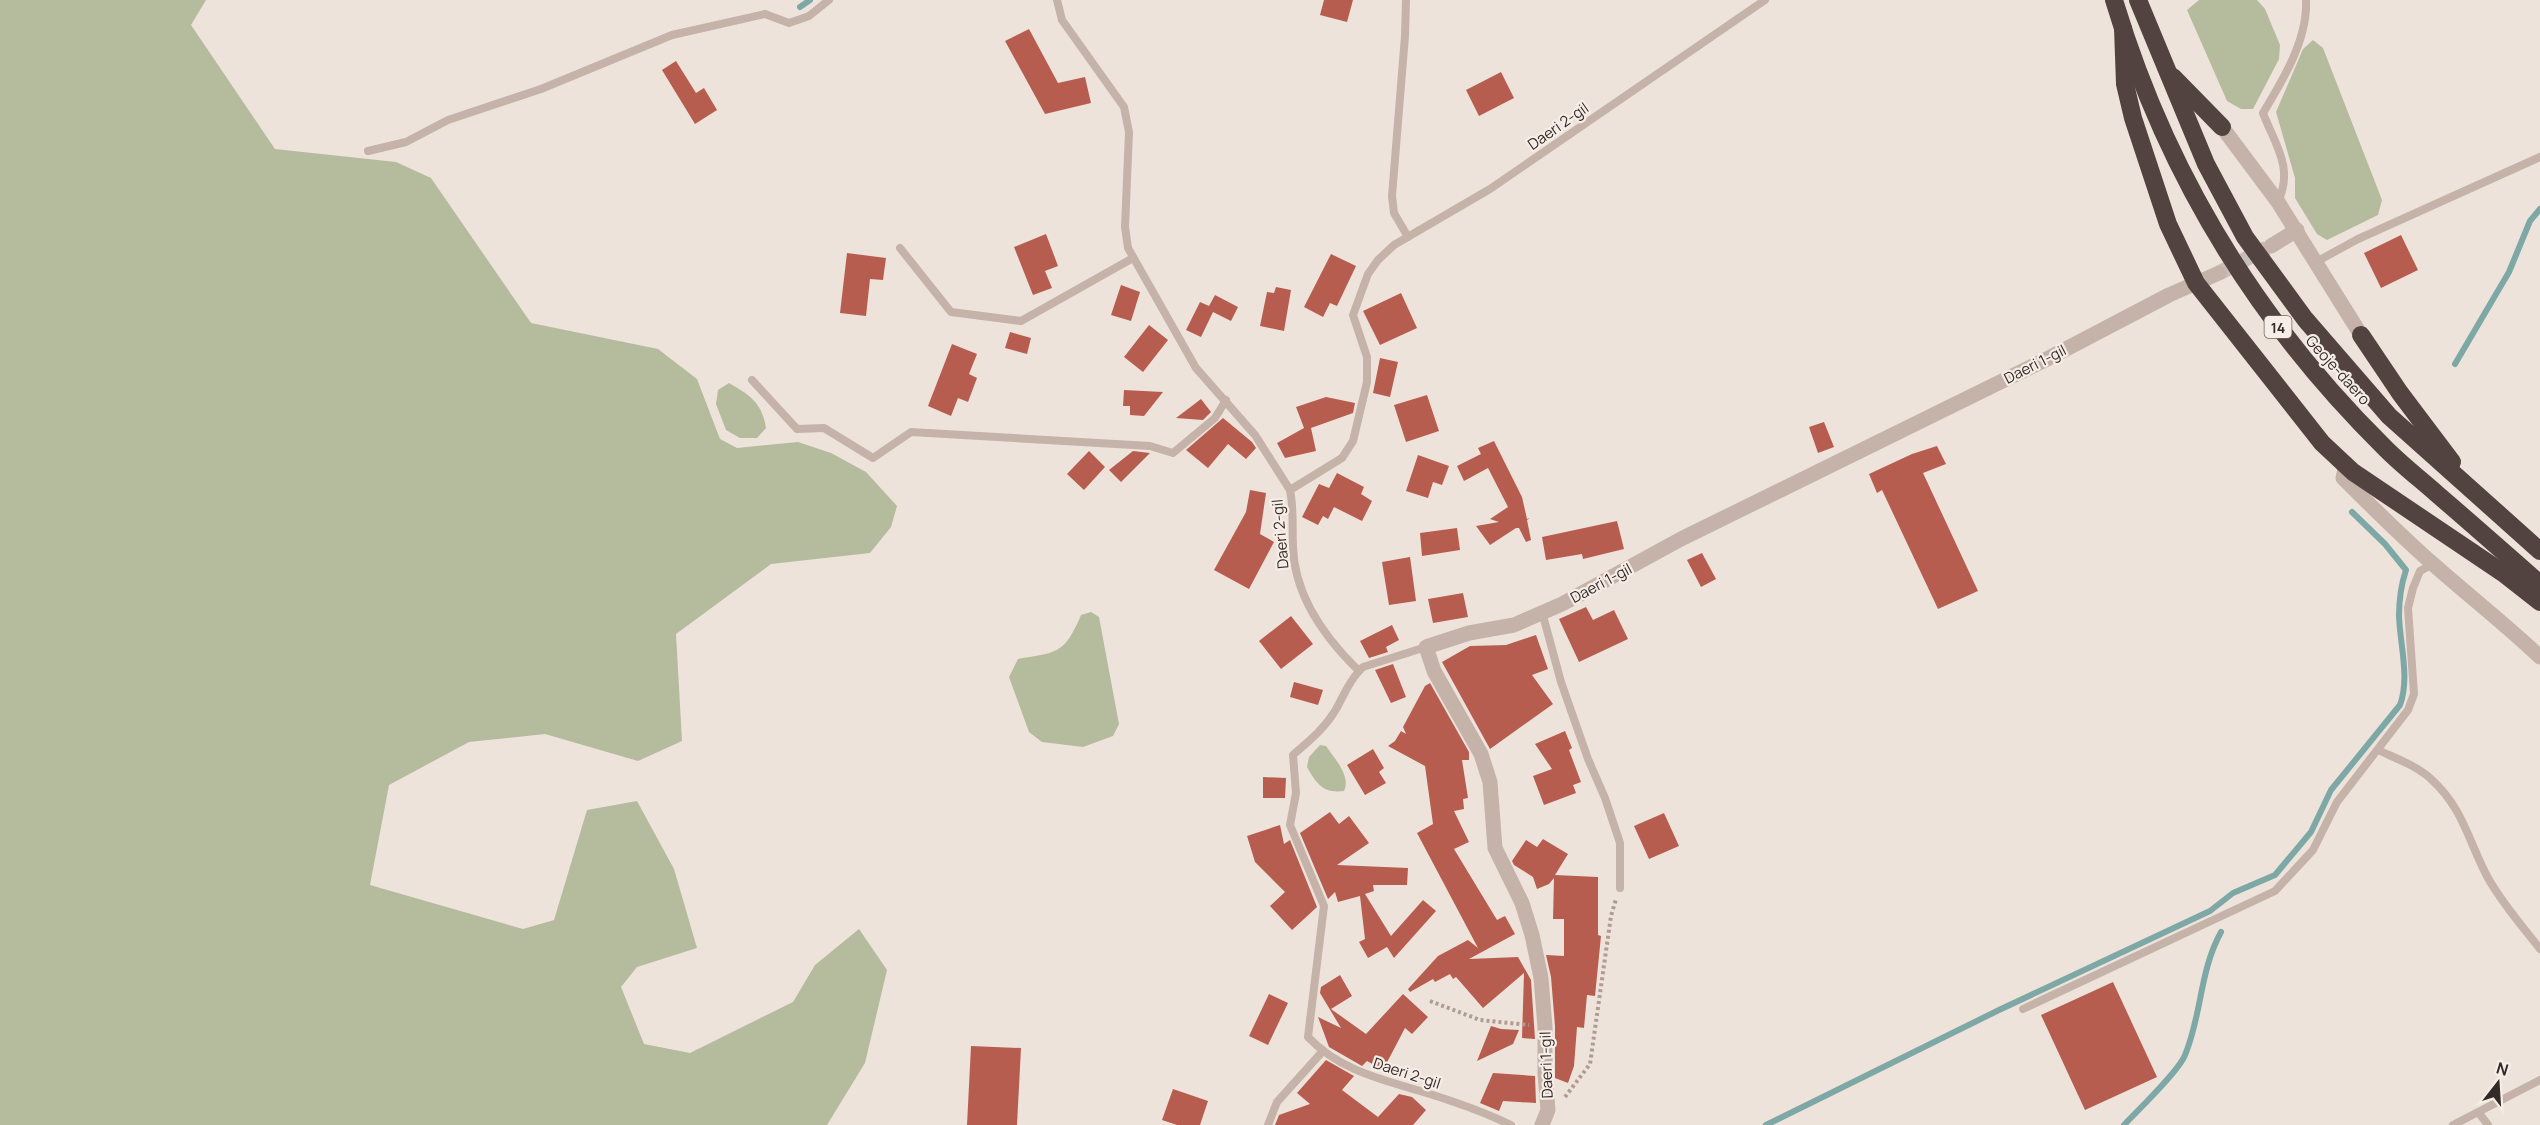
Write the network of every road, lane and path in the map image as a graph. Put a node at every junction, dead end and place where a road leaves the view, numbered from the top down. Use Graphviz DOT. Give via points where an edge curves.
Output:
graph roads {
  1 [pos="829,0"];
  2 [pos="1057,0"];
  3 [pos="1406,0"];
  4 [pos="1765,0"];
  5 [pos="2114,0"];
  6 [pos="2138,0"];
  7 [pos="2306,0"];
  8 [pos="2123,28"];
  9 [pos="2165,69"];
  10 [pos="2222,127"];
  11 [pos="368,151"];
  12 [pos="2540,157"];
  13 [pos="2278,202"];
  14 [pos="2296,230"];
  15 [pos="1408,237"];
  16 [pos="2271,246"];
  17 [pos="900,248"];
  18 [pos="1133,258"];
  19 [pos="2316,262"];
  20 [pos="2219,273"];
  21 [pos="2196,284"];
  22 [pos="2361,335"];
  23 [pos="752,380"];
  24 [pos="1226,400"];
  25 [pos="2346,465"];
  26 [pos="1290,490"];
  27 [pos="2480,499"];
  28 [pos="2540,551"];
  29 [pos="2433,564"];
  30 [pos="2540,584"];
  31 [pos="2540,602"];
  32 [pos="1542,612"];
  33 [pos="1426,647"];
  34 [pos="2540,657"];
  35 [pos="1359,671"];
  36 [pos="2378,750"];
  37 [pos="1620,888"];
  38 [pos="2540,949"];
  39 [pos="1430,1001"];
  40 [pos="2023,1009"];
  41 [pos="1545,1027"];
  42 [pos="1322,1052"];
  43 [pos="2540,1080"];
  44 [pos="1548,1110"];
  45 [pos="2479,1113"];
  46 [pos="1268,1125"];
  47 [pos="1511,1125"];
  48 [pos="1542,1125"];
  49 [pos="2453,1125"];
  50 [pos="2488,1125"];
  1 -- 11 [label="lane" via="809,16 789,23 765,14 672,34 541,89 448,120 406,142"];
  2 -- 18 [label="lane" via="1062,20 1124,107 1129,132 1125,227"];
  3 -- 15 [label="lane" via="1392,196 1394,213"];
  4 -- 15 [label="lane, Daeri 2-gil" via="1500,183"];
  5 -- 8 [label="highway, Geoje-daero / 14"];
  6 -- 9 [label="highway, Geoje-daero / 14"];
  7 -- 13 [label="lane" via="2307,15 2301,36 2263,113 2278,144 2285,171"];
  8 -- 21 [label="highway" via="2125,84 2133,118 2168,224"];
  8 -- 30 [label="highway, Geoje-daero / 14" via="2187,183 2239,274 2295,351 2387,450"];
  9 -- 10 [label="highway"];
  9 -- 27 [label="highway, Geoje-daero / 14" via="2206,164 2246,237 2305,319 2389,416"];
  10 -- 13 [label="street"];
  12 -- 19 [label="lane"];
  13 -- 14 [label="street"];
  14 -- 16 [label="street"];
  14 -- 19 [label="street"];
  15 -- 26 [label="lane, Daeri 2-gil" via="1394,245 1368,274 1353,315 1367,357 1367,382 1353,441 1342,458"];
  17 -- 18 [label="lane" via="951,312 1021,321"];
  18 -- 24 [label="lane" via="1196,368"];
  19 -- 22 [label="street"];
  20 -- 21 [label="street, Daeri 1-gil"];
  21 -- 25 [label="highway" via="2322,443"];
  21 -- 32 [label="street, Daeri 1-gil"];
  22 -- 27 [label="highway"];
  23 -- 24 [label="lane" via="797,429 824,428 873,458 911,432 1150,446 1173,453 1215,418"];
  24 -- 26 [label="lane" via="1255,435"];
  25 -- 29 [label="street" via="2343,478"];
  25 -- 31 [label="highway"];
  26 -- 35 [label="lane, Daeri 2-gil" via="1299,586 1328,637"];
  27 -- 28 [label="highway, Geoje-daero / 14"];
  29 -- 34 [label="street"];
  29 -- 36 [label="lane" via="2420,571 2408,608 2414,694 2408,710"];
  32 -- 33 [label="street, Daeri 1-gil" via="1514,625 1469,633"];
  32 -- 37 [label="lane" via="1561,682 1620,843"];
  33 -- 35 [label="lane"];
  33 -- 41 [label="street, Daeri 1-gil" via="1434,671 1481,754 1490,782 1495,848 1522,903 1532,935"];
  35 -- 42 [label="lane" via="1316,735 1293,755 1296,793 1290,825 1324,906 1308,1037"];
  36 -- 38 [label="lane" via="2429,777 2446,795 2460,814 2488,878"];
  36 -- 40 [label="lane" via="2337,802 2313,850 2275,891"];
  37 -- 44 [label="path" via="1611,916 1590,1064 1560,1104"];
  39 -- 41 [label="path" via="1480,1020"];
  41 -- 44 [label="street, Daeri 1-gil"];
  42 -- 46 [label="lane" via="1277,1102"];
  42 -- 47 [label="lane, Daeri 2-gil" via="1378,1080 1421,1091"];
  43 -- 45 [label="lane"];
  44 -- 48 [label="street, Daeri 1-gil"];
  45 -- 49 [label="lane"];
  45 -- 50 [label="lane"];
}
